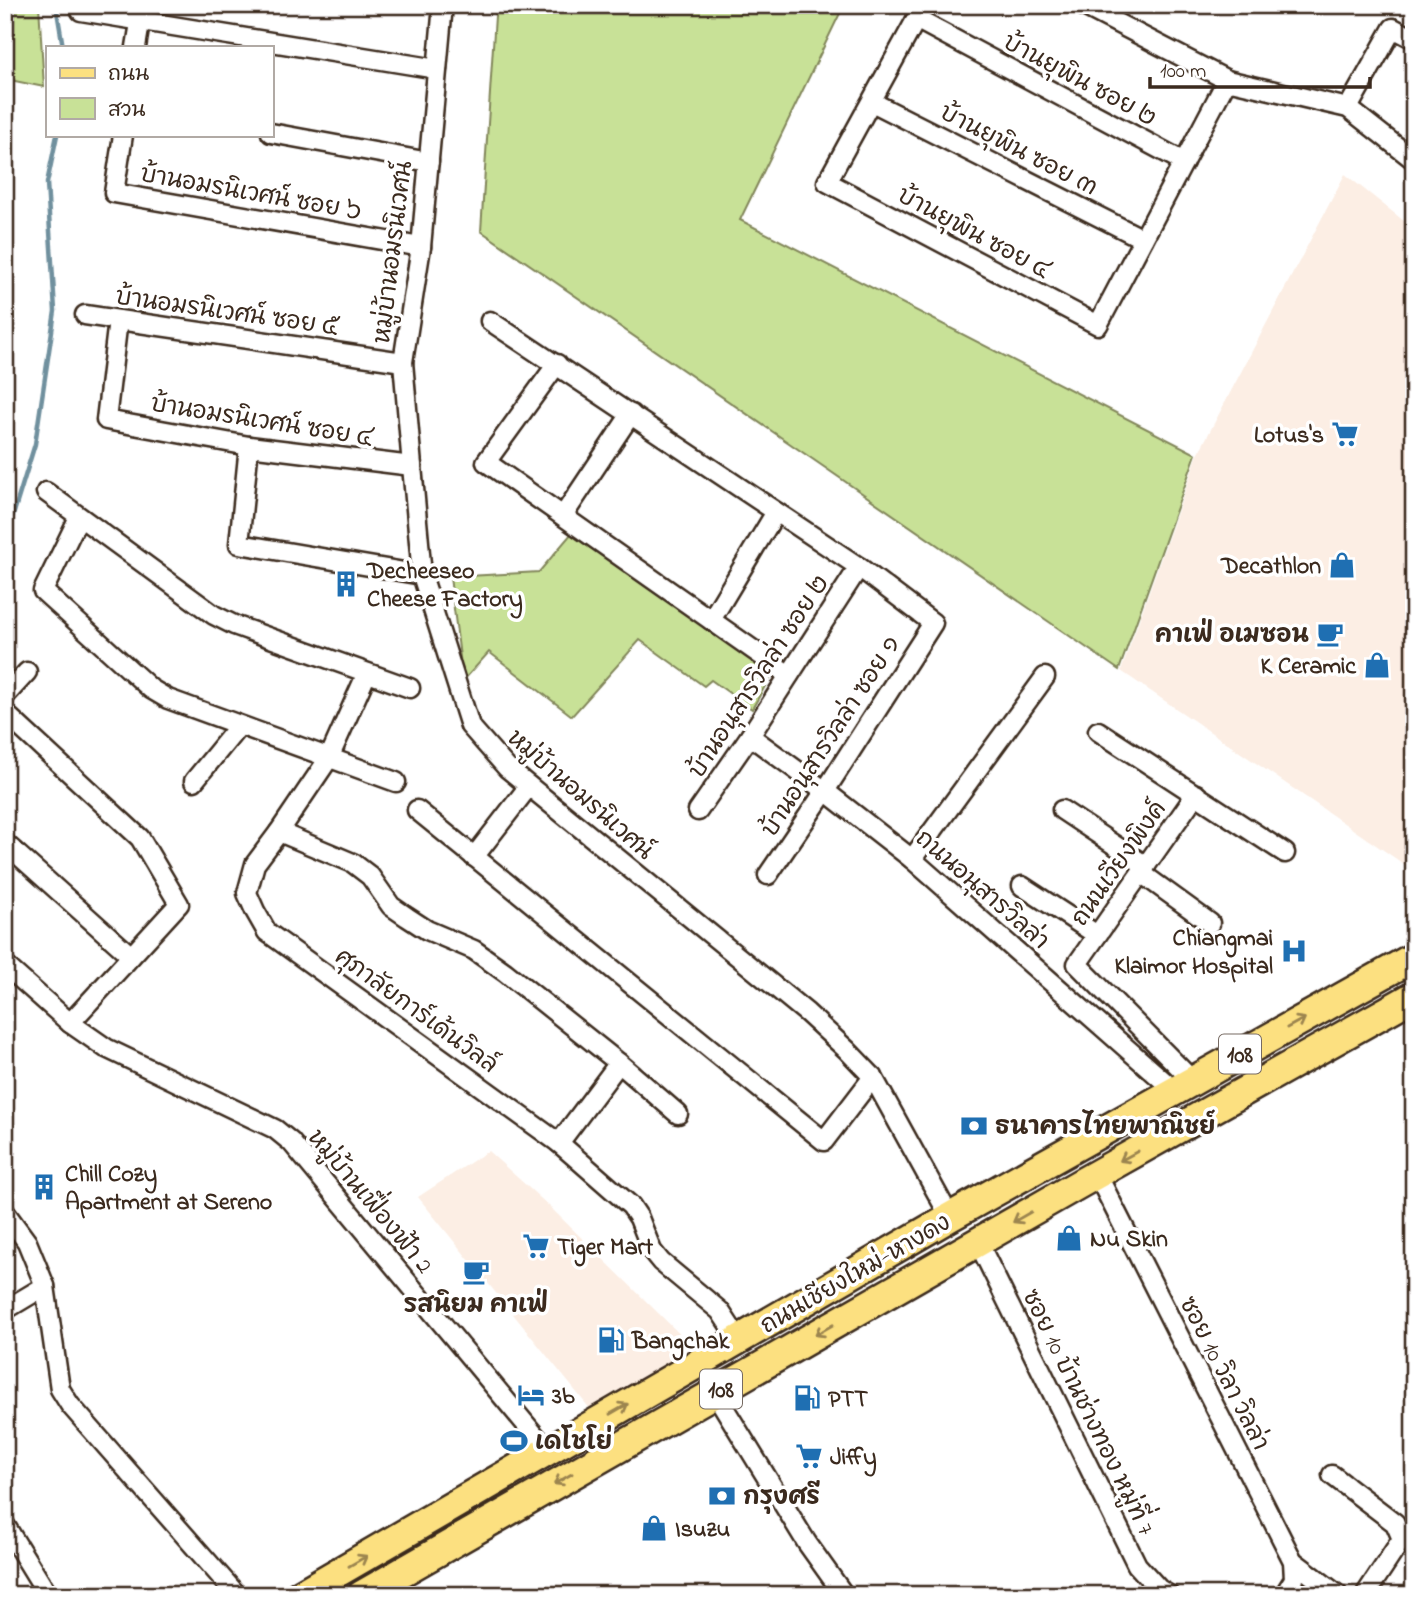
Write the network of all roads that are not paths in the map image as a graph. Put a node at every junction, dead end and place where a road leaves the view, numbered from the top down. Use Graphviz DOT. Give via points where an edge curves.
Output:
graph roads {
  1 [pos="443,5"];
  2 [pos="1082,5"];
  3 [pos="81,11"];
  4 [pos="920,12"];
  5 [pos="142,13"];
  6 [pos="1414,39"];
  7 [pos="136,46"];
  8 [pos="437,69"];
  9 [pos="1227,80"];
  10 [pos="872,102"];
  11 [pos="1348,108"];
  12 [pos="273,132"];
  13 [pos="122,136"];
  14 [pos="1414,160"];
  15 [pos="429,162"];
  16 [pos="1184,162"];
  17 [pos="1143,239"];
  18 [pos="421,247"];
  19 [pos="85,315"];
  20 [pos="118,320"];
  21 [pos="490,321"];
  22 [pos="403,362"];
  23 [pos="557,364"];
  24 [pos="631,414"];
  25 [pos="249,446"];
  26 [pos="412,467"];
  27 [pos="46,492"];
  28 [pos="776,512"];
  29 [pos="563,516"];
  30 [pos="79,517"];
  31 [pos="859,567"];
  32 [pos="422,575"];
  33 [pos="711,620"];
  34 [pos="27,672"];
  35 [pos="367,673"];
  36 [pos="789,675"];
  37 [pos="1045,677"];
  38 [pos="410,688"];
  39 [pos="5,696"];
  40 [pos="5,713"];
  41 [pos="239,726"];
  42 [pos="1098,731"];
  43 [pos="750,736"];
  44 [pos="329,758"];
  45 [pos="194,781"];
  46 [pos="396,782"];
  47 [pos="529,786"];
  48 [pos="825,791"];
  49 [pos="1196,794"];
  50 [pos="416,810"];
  51 [pos="1062,810"];
  52 [pos="698,811"];
  53 [pos="279,832"];
  54 [pos="5,843"];
  55 [pos="1285,853"];
  56 [pos="474,857"];
  57 [pos="912,859"];
  58 [pos="1143,869"];
  59 [pos="768,875"];
  60 [pos="1023,886"];
  61 [pos="1210,923"];
  62 [pos="1097,935"];
  63 [pos="131,956"];
  64 [pos="1414,957"];
  65 [pos="5,965"];
  66 [pos="1414,996"];
  67 [pos="70,1023"];
  68 [pos="619,1063"];
  69 [pos="873,1077"];
  70 [pos="1184,1086"];
  71 [pos="678,1114"];
  72 [pos="559,1143"];
  73 [pos="1066,1152"];
  74 [pos="1089,1178"];
  75 [pos="5,1212"];
  76 [pos="950,1217"];
  77 [pos="978,1242"];
  78 [pos="46,1286"];
  79 [pos="5,1310"];
  80 [pos="738,1340"];
  81 [pos="715,1393"];
  82 [pos="548,1451"];
  83 [pos="1332,1475"];
  84 [pos="5,1525"];
  85 [pos="1293,1562"];
  86 [pos="48,1595"];
  87 [pos="237,1595"];
  88 [pos="299,1595"];
  89 [pos="362,1595"];
  90 [pos="844,1595"];
  91 [pos="1169,1595"];
  92 [pos="1284,1595"];
  93 [pos="1338,1595"];
  94 [pos="1365,1595"];
  1 -- 8 [label="street, หมู่บ้านอมรนิเวศน์"];
  2 -- 9 [label="street"];
  3 -- 5 [label="street"];
  4 -- 10 [label="street"];
  4 -- 16 [label="street, บ้านยุพิน ซอย ๒"];
  5 -- 7 [label="street"];
  5 -- 8 [label="street"];
  6 -- 11 [label="street" via="1393,28"];
  8 -- 15 [label="street, หมู่บ้านอมรนิเวศน์"];
  9 -- 11 [label="street"];
  9 -- 16 [label="street"];
  10 -- 17 [label="street, บ้านยุพิน ซอย ๓"];
  10 -- 17 [label="street, บ้านยุพิน ซอย ๔" via="827,182 1098,325"];
  11 -- 14 [label="street"];
  12 -- 15 [label="street"];
  13 -- 18 [label="street, บ้านอมรนิเวศน์ ซอย ๖" via="114,193"];
  15 -- 18 [label="street, หมู่บ้านอมรนิเวศน์"];
  16 -- 17 [label="street"];
  18 -- 22 [label="street, หมู่บ้านอมรนิเวศน์"];
  19 -- 20 [label="street, บ้านอมรนิเวศน์ ซอย ๕"];
  20 -- 22 [label="street, บ้านอมรนิเวศน์ ซอย ๕"];
  20 -- 25 [label="street, บ้านอมรนิเวศน์ ซอย ๔" via="106,420"];
  21 -- 23 [label="street"];
  22 -- 26 [label="street, หมู่บ้านอมรนิเวศน์"];
  23 -- 24 [label="street"];
  23 -- 29 [label="street" via="486,462"];
  24 -- 28 [label="street"];
  24 -- 29 [label="street"];
  25 -- 26 [label="street, บ้านอมรนิเวศน์ ซอย ๔"];
  25 -- 32 [label="street" via="239,544"];
  26 -- 32 [label="street, หมู่บ้านอมรนิเวศน์"];
  27 -- 30 [label="street"];
  28 -- 31 [label="street"];
  28 -- 33 [label="street"];
  29 -- 33 [label="street"];
  30 -- 35 [label="street" via="214,615"];
  30 -- 41 [label="street" via="43,591 151,690"];
  31 -- 36 [label="street, บ้านอนุสารวิลล่า ซอย ๒"];
  31 -- 48 [label="street, บ้านอนุสารวิลล่า ซอย ๑" via="933,622"];
  32 -- 47 [label="street, หมู่บ้านอมรนิเวศน์" via="470,726"];
  33 -- 36 [label="street"];
  34 -- 39 [label="street"];
  35 -- 38 [label="street"];
  35 -- 44 [label="street, ศุภาลัยการ์เด้นวิลล์"];
  36 -- 43 [label="street, บ้านอนุสารวิลล่า ซอย ๒"];
  37 -- 57 [label="street"];
  40 -- 63 [label="street" via="140,838 178,904"];
  41 -- 44 [label="street"];
  41 -- 45 [label="street"];
  42 -- 49 [label="street"];
  43 -- 48 [label="street, ถนนอนุสารวิลล่า"];
  43 -- 52 [label="street, บ้านอนุสารวิลล่า ซอย ๒"];
  44 -- 46 [label="street"];
  44 -- 53 [label="street, ศุภาลัยการ์เด้นวิลล์"];
  47 -- 56 [label="street"];
  47 -- 69 [label="street, หมู่บ้านอมรนิเวศน์" via="807,1013"];
  48 -- 57 [label="street, ถนนอนุสารวิลล่า"];
  48 -- 59 [label="street, บ้านอนุสารวิลล่า ซอย ๑"];
  49 -- 55 [label="street"];
  49 -- 58 [label="street, ถนนเวียงพิงค์"];
  50 -- 56 [label="street"];
  51 -- 58 [label="street"];
  53 -- 68 [label="street" via="353,863 370,876 391,906 427,930 474,950"];
  53 -- 72 [label="street, ศุภาลัยการ์เด้นวิลล์" via="255,864 247,893 267,932"];
  54 -- 63 [label="street"];
  56 -- 69 [label="street" via="824,1141"];
  57 -- 70 [label="street, ถนนอนุสารวิลล่า"];
  58 -- 61 [label="street"];
  58 -- 62 [label="street, ถนนเวียงพิงค์"];
  60 -- 62 [label="street"];
  62 -- 70 [label="street, ถนนเวียงพิงค์" via="1077,964"];
  63 -- 67 [label="street"];
  70 -- 64 [label="main road, ถนนเชียงใหม่-หางดง / 108, one-way"];
  65 -- 67 [label="street, หมู่บ้านเฟื่องฟ้า 2"];
  66 -- 74 [label="main road, ถนนเชียงใหม่-หางดง / 108, one-way"];
  67 -- 82 [label="street, หมู่บ้านเฟื่องฟ้า 2" via="106,1048 275,1129 292,1142"];
  68 -- 71 [label="street"];
  68 -- 72 [label="street"];
  69 -- 76 [label="street, หมู่บ้านอมรนิเวศน์"];
  70 -- 73 [label="main road, ถนนเชียงใหม่-หางดง / 108"];
  72 -- 80 [label="street, ศุภาลัยการ์เด้นวิลล์" via="631,1206 652,1251 720,1311"];
  73 -- 74 [label="main road"];
  73 -- 76 [label="main road, ถนนเชียงใหม่-หางดง / 108"];
  74 -- 77 [label="main road, ถนนเชียงใหม่-หางดง / 108, one-way"];
  74 -- 85 [label="street, ซอย 10 วิลา วิลล่า"];
  75 -- 78 [label="street" via="27,1242"];
  76 -- 80 [label="main road, ถนนเชียงใหม่-หางดง / 108"];
  77 -- 81 [label="main road, ถนนเชียงใหม่-หางดง / 108, one-way"];
  77 -- 91 [label="street, ซอย 10 บ้านช่างทอง หมู่ที่ 7" via="1137,1565"];
  78 -- 79 [label="street"];
  78 -- 87 [label="street" via="60,1389"];
  82 -- 80 [label="main road, ถนนเชียงใหม่-หางดง / 108, one-way"];
  81 -- 89 [label="main road, ถนนเชียงใหม่-หางดง / 108, one-way"];
  81 -- 90 [label="street" via="807,1544"];
  88 -- 82 [label="main road, ถนนเชียงใหม่-หางดง / 108, one-way"];
  83 -- 94 [label="street" via="1395,1523 1402,1539"];
  84 -- 86 [label="street"];
  85 -- 92 [label="street" via="1294,1579"];
  85 -- 93 [label="street"];
}
